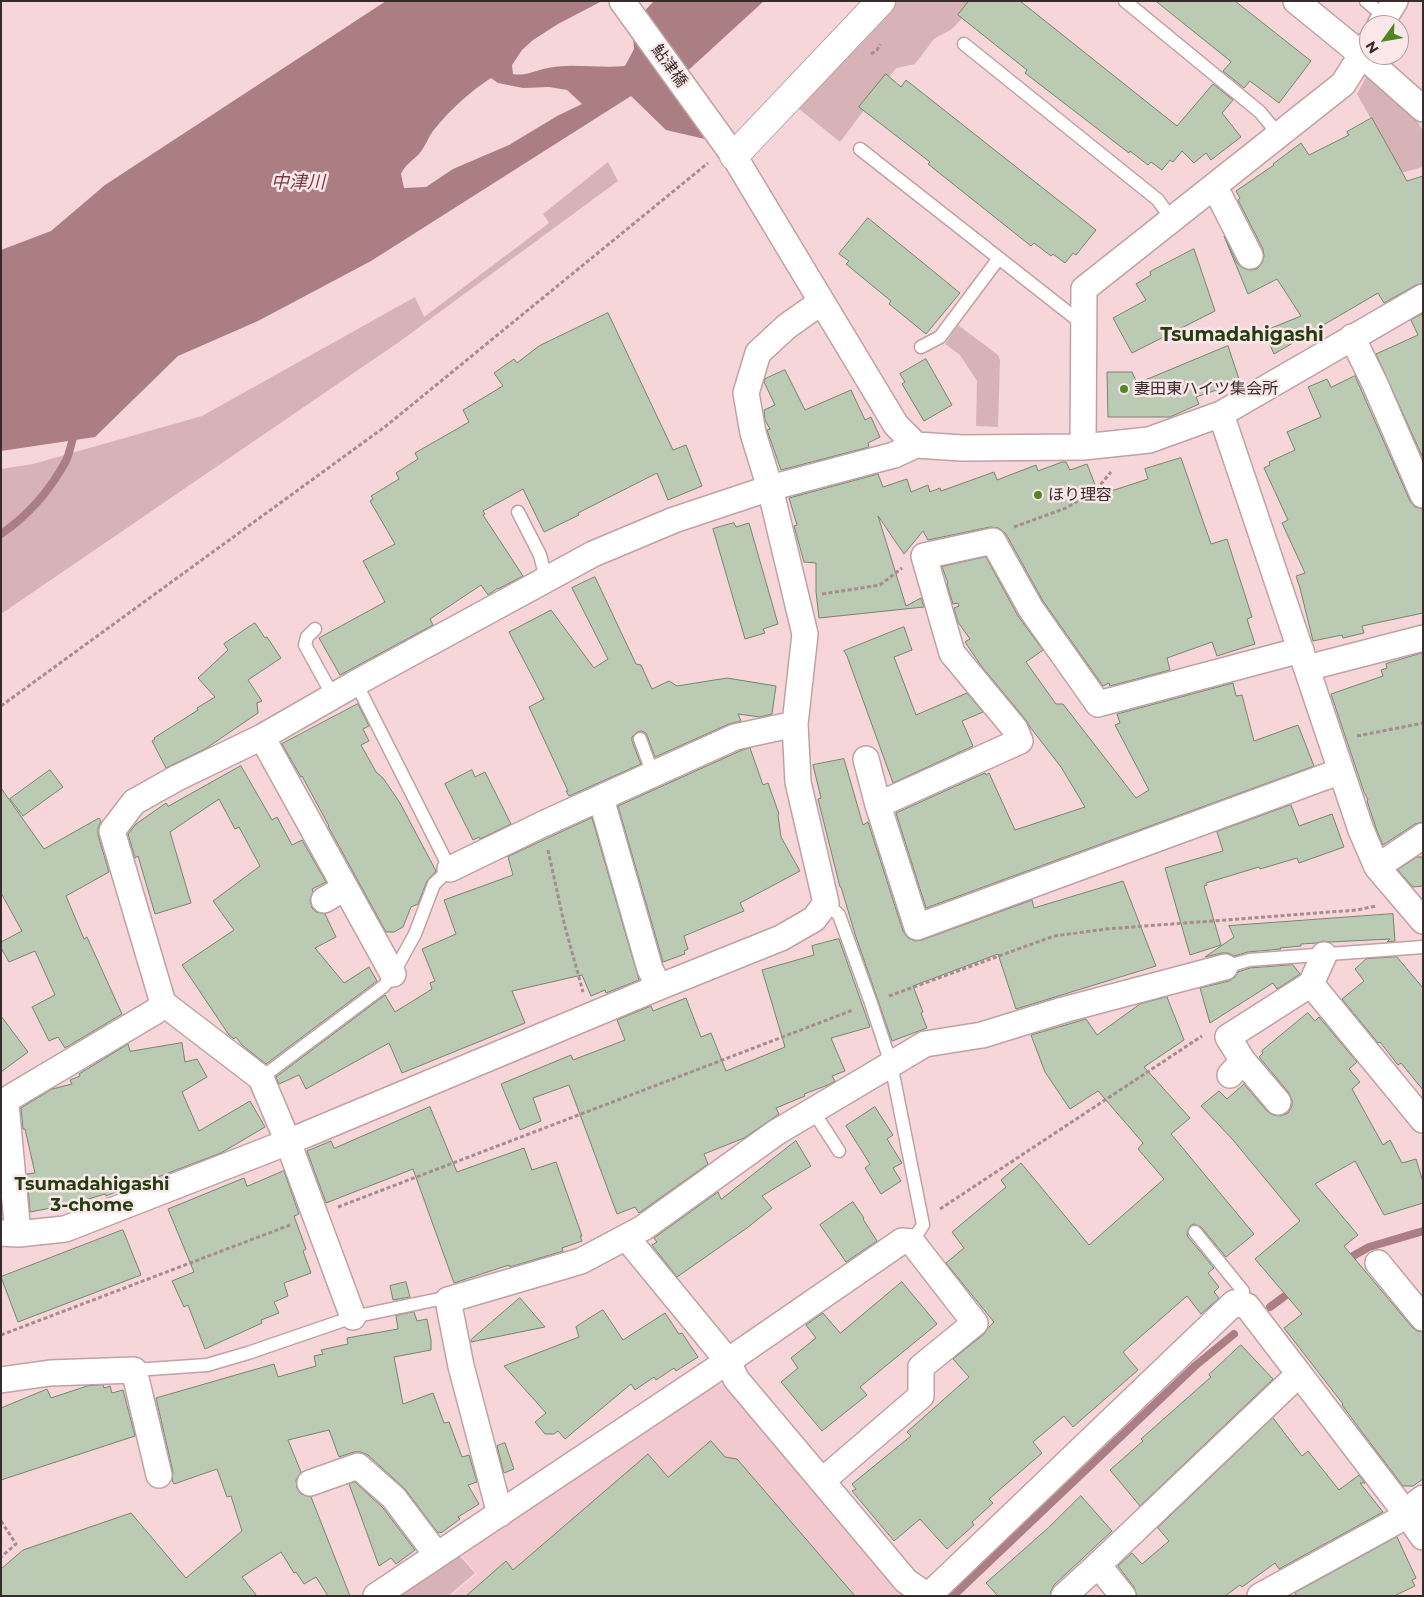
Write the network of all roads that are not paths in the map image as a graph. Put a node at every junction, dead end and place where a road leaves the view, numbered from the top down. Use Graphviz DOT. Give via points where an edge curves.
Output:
graph roads {
  1 [pos="622,1"];
  2 [pos="881,1"];
  3 [pos="1125,1"];
  4 [pos="1296,1"];
  5 [pos="1366,1"];
  6 [pos="1387,14"];
  7 [pos="964,44"];
  8 [pos="1359,45"];
  9 [pos="1359,59"];
  10 [pos="1380,65"];
  11 [pos="1423,109"];
  12 [pos="1279,135"];
  13 [pos="860,149"];
  14 [pos="734,156"];
  15 [pos="1214,188"];
  16 [pos="1172,220"];
  17 [pos="1250,256"];
  18 [pos="999,258"];
  19 [pos="1423,297"];
  20 [pos="821,302"];
  21 [pos="1084,325"];
  22 [pos="1352,337"];
  23 [pos="922,347"];
  24 [pos="1221,414"];
  25 [pos="916,445"];
  26 [pos="1083,447"];
  27 [pos="770,488"];
  28 [pos="1423,495"];
  29 [pos="518,512"];
  30 [pos="546,579"];
  31 [pos="315,629"];
  32 [pos="1423,638"];
  33 [pos="1304,659"];
  34 [pos="356,684"];
  35 [pos="333,696"];
  36 [pos="794,724"];
  37 [pos="262,737"];
  38 [pos="640,739"];
  39 [pos="866,759"];
  40 [pos="1340,771"];
  41 [pos="653,774"];
  42 [pos="601,798"];
  43 [pos="878,805"];
  44 [pos="1423,836"];
  45 [pos="1377,867"];
  46 [pos="450,869"];
  47 [pos="826,903"];
  48 [pos="1423,921"];
  49 [pos="1423,947"];
  50 [pos="1324,955"];
  51 [pos="1225,968"];
  52 [pos="393,974"];
  53 [pos="1312,984"];
  54 [pos="659,987"];
  55 [pos="163,1003"];
  56 [pos="891,1064"];
  57 [pos="261,1078"];
  58 [pos="1278,1102"];
  59 [pos="813,1111"];
  60 [pos="1423,1120"];
  61 [pos="288,1142"];
  62 [pos="839,1151"];
  63 [pos="917,1232"];
  64 [pos="1195,1232"];
  65 [pos="10,1233"];
  66 [pos="626,1236"];
  67 [pos="1378,1263"];
  68 [pos="448,1300"];
  69 [pos="1242,1305"];
  70 [pos="353,1317"];
  71 [pos="1423,1318"];
  72 [pos="728,1360"];
  73 [pos="134,1370"];
  74 [pos="1299,1374"];
  75 [pos="1,1380"];
  76 [pos="159,1475"];
  77 [pos="822,1481"];
  78 [pos="310,1483"];
  79 [pos="1414,1505"];
  80 [pos="500,1514"];
  81 [pos="1423,1537"];
  82 [pos="437,1556"];
  83 [pos="1098,1566"];
  84 [pos="376,1596"];
  85 [pos="928,1596"];
  86 [pos="1064,1596"];
  87 [pos="1123,1596"];
  88 [pos="1260,1596"];
  1 -- 14 [label="street, 鮎津橋"];
  2 -- 14 [label="street"];
  3 -- 12 [label="lane" via="1260,112"];
  4 -- 8 [label="street"];
  5 -- 6 [label="lane"];
  7 -- 16 [label="lane" via="1158,200"];
  9 -- 12 [label="street" via="1343,84"];
  10 -- 11 [label="street"];
  12 -- 15 [label="street"];
  13 -- 18 [label="lane"];
  14 -- 20 [label="street, 鮎津橋"];
  15 -- 16 [label="street"];
  15 -- 17 [label="street"];
  16 -- 21 [label="street" via="1084,289"];
  18 -- 21 [label="lane"];
  18 -- 23 [label="lane" via="940,336"];
  19 -- 22 [label="street"];
  20 -- 25 [label="street, 鮎津橋" via="896,425"];
  20 -- 27 [label="street" via="786,327 758,353 746,393 753,433"];
  21 -- 26 [label="street"];
  22 -- 24 [label="street"];
  22 -- 28 [label="street"];
  24 -- 26 [label="street" via="1149,440"];
  24 -- 33 [label="street"];
  25 -- 26 [label="street"];
  25 -- 27 [label="street" via="894,456"];
  27 -- 30 [label="street" via="674,520 593,554"];
  27 -- 36 [label="street" via="805,634"];
  29 -- 30 [label="lane" via="540,555"];
  30 -- 34 [label="street"];
  31 -- 35 [label="lane" via="307,637 305,645"];
  32 -- 33 [label="street"];
  33 -- 40 [label="street"];
  33 -- 43 [label="street" via="1098,704 1031,609 993,541 924,556 952,653 1015,729 1020,741"];
  34 -- 35 [label="street"];
  34 -- 46 [label="lane"];
  35 -- 37 [label="street"];
  36 -- 41 [label="street" via="735,737"];
  36 -- 47 [label="street" via="798,782"];
  37 -- 52 [label="street" via="335,894"];
  37 -- 55 [label="street" via="134,802 112,830"];
  38 -- 41 [label="lane"];
  39 -- 43 [label="street"];
  40 -- 43 [label="street" via="917,928"];
  40 -- 45 [label="street"];
  41 -- 42 [label="street"];
  42 -- 46 [label="street"];
  42 -- 54 [label="street" via="650,969"];
  44 -- 45 [label="street"];
  45 -- 48 [label="street"];
  46 -- 52 [label="lane" via="434,884 414,934"];
  47 -- 54 [label="street" via="814,919 780,938"];
  47 -- 56 [label="lane" via="838,915"];
  49 -- 50 [label="lane"];
  50 -- 51 [label="lane" via="1249,960"];
  50 -- 53 [label="street"];
  51 -- 56 [label="street" via="1063,1010 982,1035 925,1044"];
  52 -- 57 [label="lane" via="384,986"];
  53 -- 58 [label="street" via="1228,1037 1236,1068"];
  53 -- 60 [label="street" via="1382,1087"];
  54 -- 61 [label="street"];
  55 -- 57 [label="street"];
  55 -- 65 [label="street" via="156,1011 11,1097 6,1104"];
  56 -- 59 [label="street"];
  56 -- 63 [label="lane"];
  57 -- 61 [label="street"];
  59 -- 62 [label="lane"];
  59 -- 66 [label="street" via="778,1132 643,1228"];
  61 -- 65 [label="street" via="65,1229"];
  61 -- 70 [label="street"];
  63 -- 72 [label="street"];
  63 -- 77 [label="street" via="975,1323 921,1367 921,1396"];
  64 -- 69 [label="lane" via="1243,1291"];
  66 -- 68 [label="street" via="581,1261"];
  66 -- 72 [label="street"];
  67 -- 71 [label="street"];
  68 -- 70 [label="lane" via="444,1298"];
  68 -- 80 [label="street"];
  69 -- 74 [label="street" via="1247,1306"];
  69 -- 85 [label="street" via="1234,1303"];
  70 -- 73 [label="lane" via="207,1365"];
  72 -- 77 [label="street" via="736,1378"];
  72 -- 80 [label="street"];
  73 -- 75 [label="street" via="50,1372"];
  73 -- 76 [label="street"];
  74 -- 79 [label="street"];
  74 -- 83 [label="street"];
  77 -- 85 [label="street" via="906,1581"];
  78 -- 82 [label="street" via="330,1465 358,1466 394,1498"];
  79 -- 81 [label="street"];
  79 -- 88 [label="street" via="1395,1522"];
  80 -- 82 [label="street"];
  82 -- 84 [label="street"];
  83 -- 86 [label="street"];
  83 -- 87 [label="street"];
}
